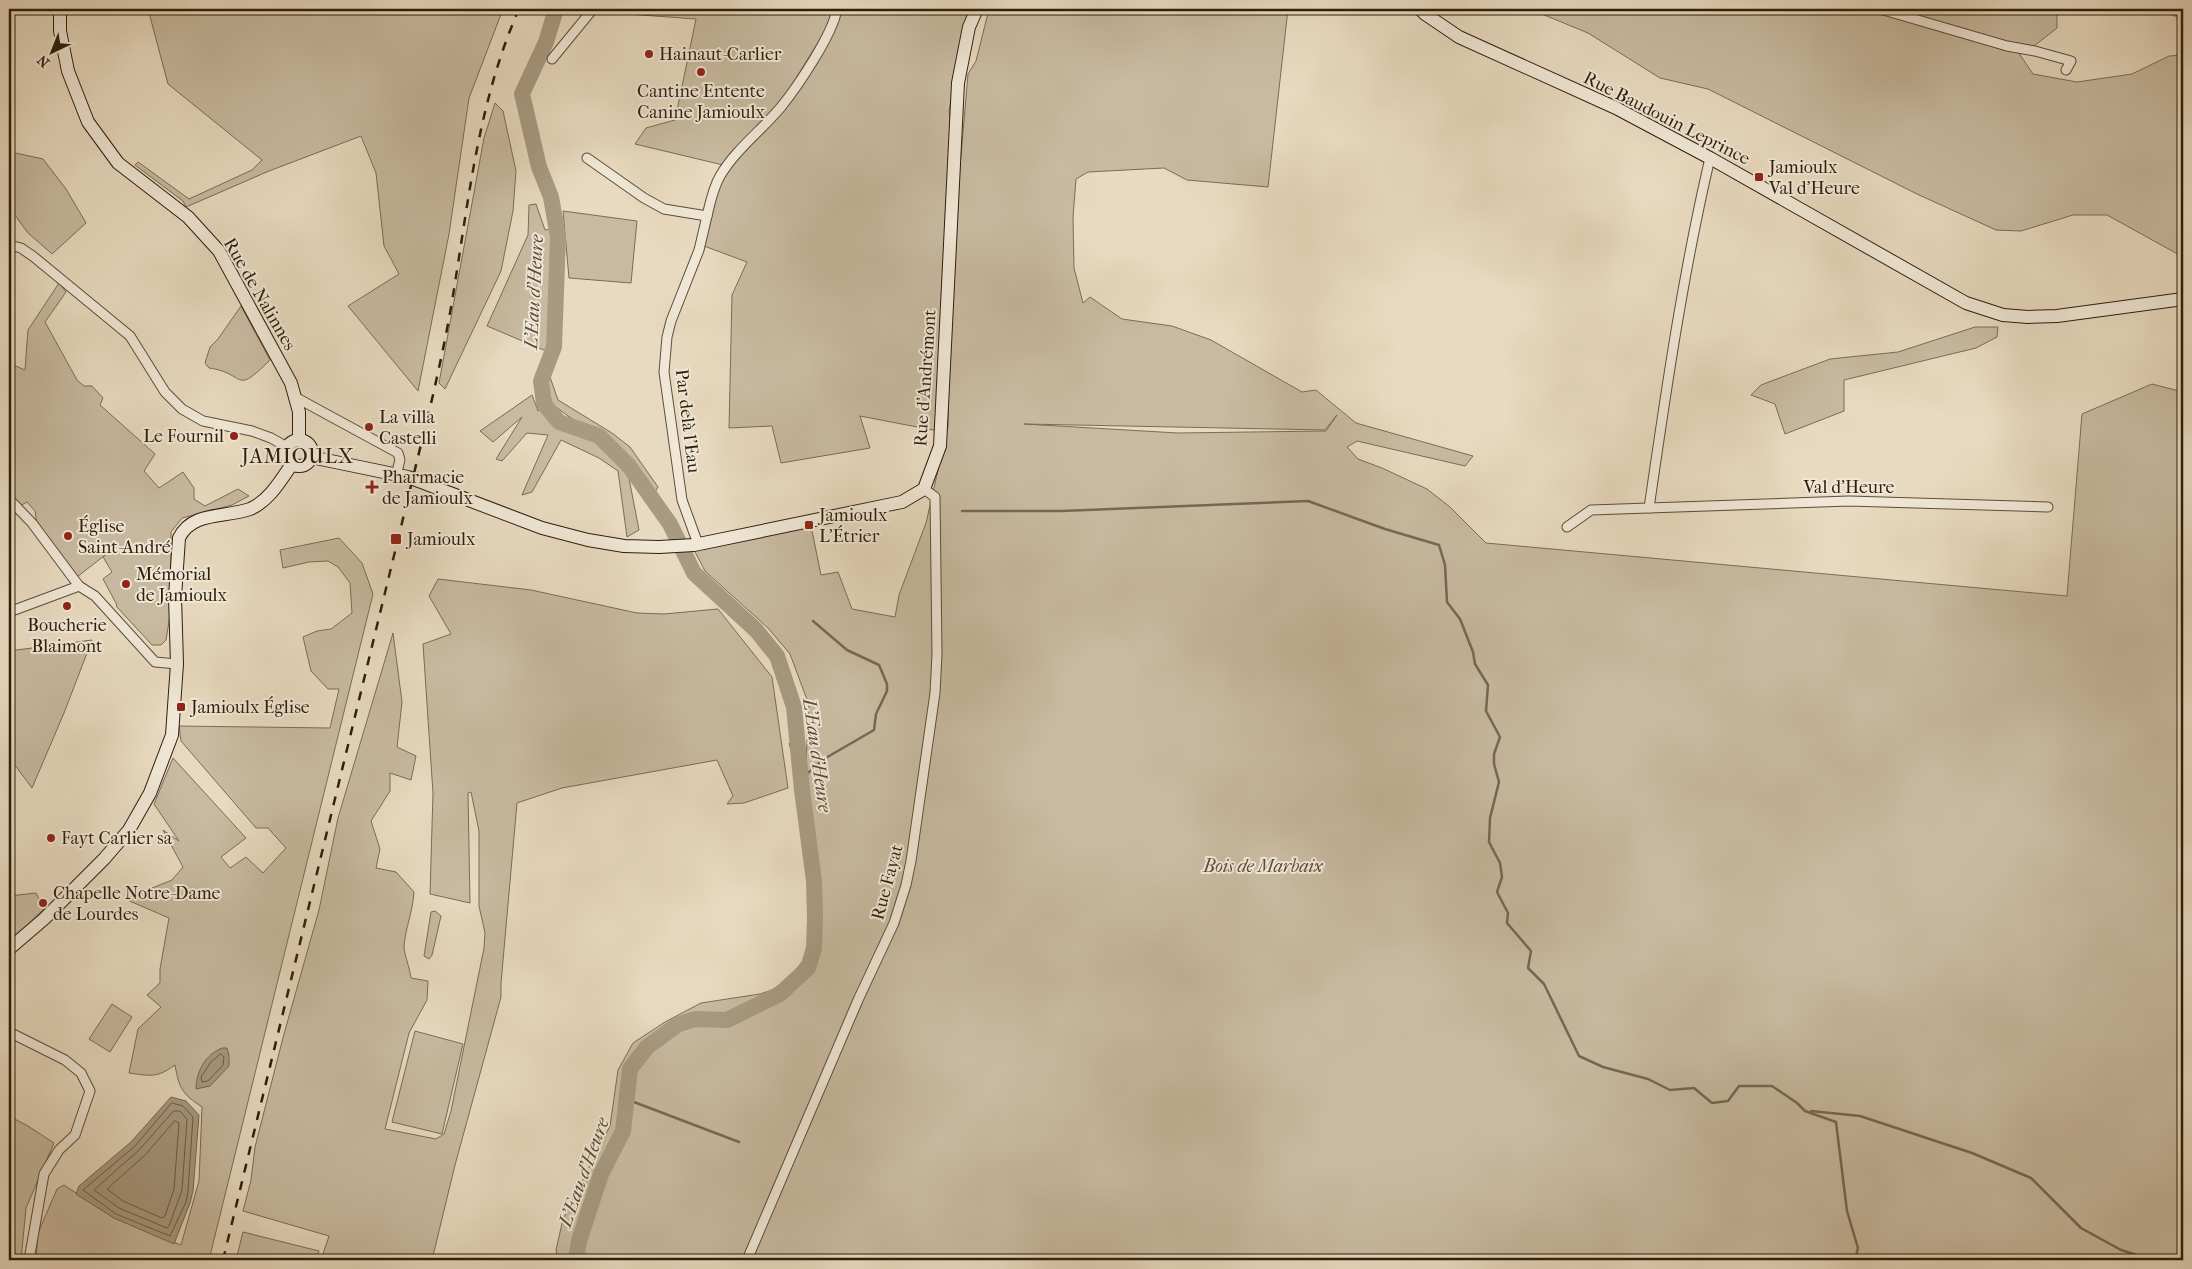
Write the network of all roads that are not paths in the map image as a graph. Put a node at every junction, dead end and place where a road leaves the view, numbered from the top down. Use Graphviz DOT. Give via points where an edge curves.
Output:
graph roads {
  1 [pos="60,9"];
  2 [pos="593,9"];
  3 [pos="837,9"];
  4 [pos="978,9"];
  5 [pos="1420,9"];
  6 [pos="1880,9"];
  7 [pos="552,59"];
  8 [pos="2066,70"];
  9 [pos="586,158"];
  10 [pos="1710,158"];
  11 [pos="707,216"];
  12 [pos="9,245"];
  13 [pos="2183,299"];
  14 [pos="295,397"];
  15 [pos="299,440"];
  16 [pos="287,447"];
  17 [pos="312,457"];
  18 [pos="292,464"];
  19 [pos="396,475"];
  20 [pos="924,489"];
  21 [pos="9,498"];
  22 [pos="2048,507"];
  23 [pos="1649,508"];
  24 [pos="1567,527"];
  25 [pos="696,544"];
  26 [pos="79,586"];
  27 [pos="9,612"];
  28 [pos="177,664"];
  29 [pos="9,949"];
  30 [pos="9,1032"];
  31 [pos="29,1260"];
  32 [pos="747,1260"];
  1 -- 14 [label="street, Rue de Nalinnes" via="60,31 68,71 88,122 118,163 188,217 218,251 291,383"];
  2 -- 7 [label="street"];
  3 -- 11 [label="street, Par delà l'Eau" via="824,42 780,108 734,156 719,177"];
  4 -- 20 [label="street, Rue d'Andrémont" via="970,27 958,83 940,446"];
  5 -- 10 [label="street, Rue Baudouin Leprince" via="1459,37 1616,108"];
  6 -- 8 [label="street" via="2071,61"];
  9 -- 11 [label="street" via="664,209"];
  10 -- 13 [label="street, Rue Baudouin Leprince" via="1947,293 1987,310 2009,316 2056,316"];
  10 -- 23 [label="street" via="1692,235"];
  11 -- 25 [label="street, Par delà l'Eau" via="699,250 671,321 664,372 682,500"];
  12 -- 16 [label="street" via="34,257 130,336 165,392 182,409 202,420 271,438"];
  14 -- 15 [label="street, Rue de Nalinnes" via="299,412"];
  14 -- 19 [label="street" via="398,453 400,460"];
  15 -- 16 [label="street" via="292,441"];
  15 -- 17 [label="street" via="310,446"];
  16 -- 18 [label="street" via="286,456"];
  17 -- 18 [label="street" via="301,466"];
  17 -- 19 [label="street"];
  18 -- 28 [label="street" via="266,499 250,508 190,523 183,530 179,538 176,597"];
  19 -- 25 [label="street" via="542,528 606,543 659,548"];
  20 -- 25 [label="street" via="902,502"];
  20 -- 32 [label="street, Rue Fayat" via="935,497 937,654 935,693 912,861 894,923"];
  21 -- 26 [label="street"];
  22 -- 23 [label="street, Val d'Heure" via="1849,501"];
  23 -- 24 [label="street, Val d'Heure" via="1591,510"];
  26 -- 27 [label="street"];
  26 -- 28 [label="street" via="95,596 155,662"];
  28 -- 29 [label="street" via="172,735 150,793 129,830 44,919"];
  30 -- 31 [label="street" via="65,1060 81,1073 90,1091 75,1135 58,1150 44,1174"];
}
